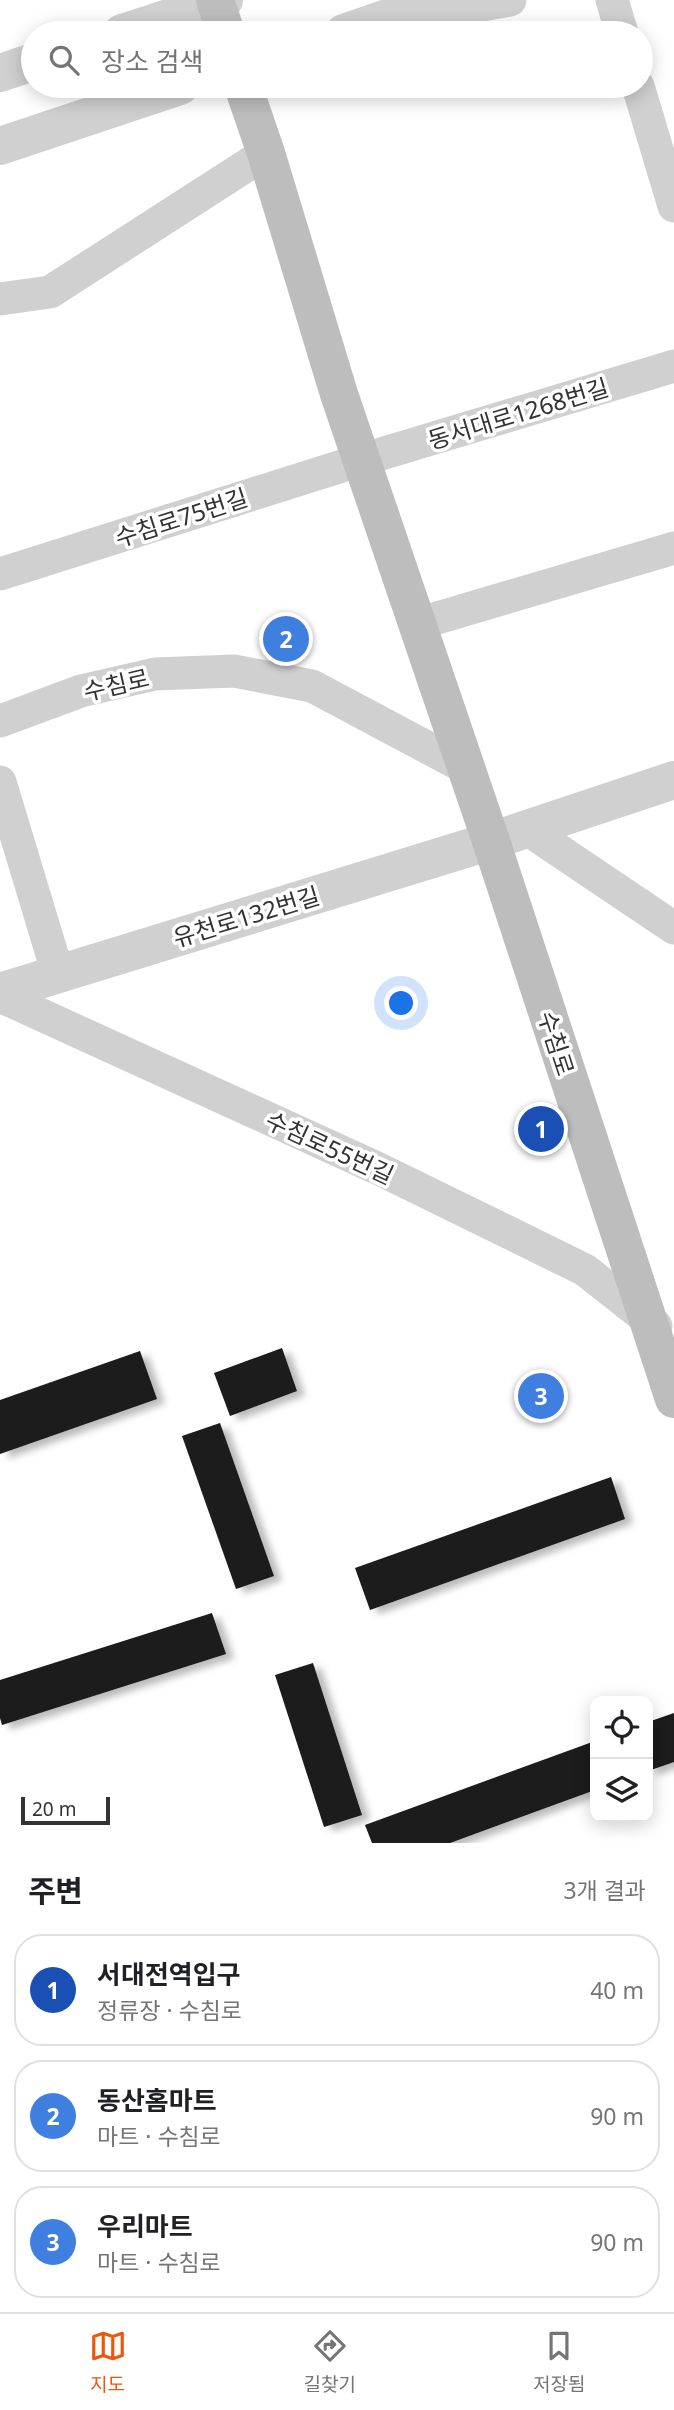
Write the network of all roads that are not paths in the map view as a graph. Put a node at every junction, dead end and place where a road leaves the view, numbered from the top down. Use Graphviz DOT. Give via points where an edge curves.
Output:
graph roads {
  1 [pos="439,0"];
  2 [pos="510,0"];
  3 [pos="612,0"];
  4 [pos="220,9"];
  5 [pos="171,21"];
  6 [pos="380,21"];
  7 [pos="400,21"];
  8 [pos="618,21"];
  9 [pos="21,66"];
  10 [pos="0,73"];
  11 [pos="144,98"];
  12 [pos="247,98"];
  13 [pos="642,98"];
  14 [pos="0,146"];
  15 [pos="266,153"];
  16 [pos="674,206"];
  17 [pos="0,299"];
  18 [pos="674,366"];
  19 [pos="361,460"];
  20 [pos="674,548"];
  21 [pos="0,574"];
  22 [pos="417,624"];
  23 [pos="0,722"];
  24 [pos="466,768"];
  25 [pos="674,780"];
  26 [pos="0,782"];
  27 [pos="527,829"];
  28 [pos="491,841"];
  29 [pos="674,928"];
  30 [pos="58,974"];
  31 [pos="0,994"];
  32 [pos="661,1330"];
  33 [pos="674,1399"];
  1 -- 6 [label="street"];
  2 -- 7 [label="street"];
  3 -- 8 [label="street"];
  4 -- 5 [label="street"];
  9 -- 10 [label="street"];
  11 -- 14 [label="street"];
  12 -- 15 [label="main road, 수침로"];
  13 -- 16 [label="street"];
  15 -- 17 [label="street" via="50,292"];
  15 -- 19 [label="main road, 수침로"];
  18 -- 19 [label="street, 동서대로1268번길"];
  19 -- 21 [label="street, 수침로75번길"];
  19 -- 22 [label="main road, 수침로"];
  20 -- 22 [label="street"];
  22 -- 24 [label="main road, 수침로"];
  23 -- 24 [label="street, 수침로" via="81,691 155,674 234,671 312,687"];
  24 -- 28 [label="main road, 수침로"];
  25 -- 27 [label="street, 유천로132번길"];
  26 -- 30 [label="street"];
  27 -- 28 [label="street, 유천로132번길"];
  27 -- 29 [label="street"];
  28 -- 30 [label="street, 유천로132번길"];
  28 -- 32 [label="main road, 수침로"];
  30 -- 31 [label="street, 유천로132번길"];
  31 -- 32 [label="street, 수침로55번길" via="585,1270"];
  32 -- 33 [label="main road, 수침로"];
}
